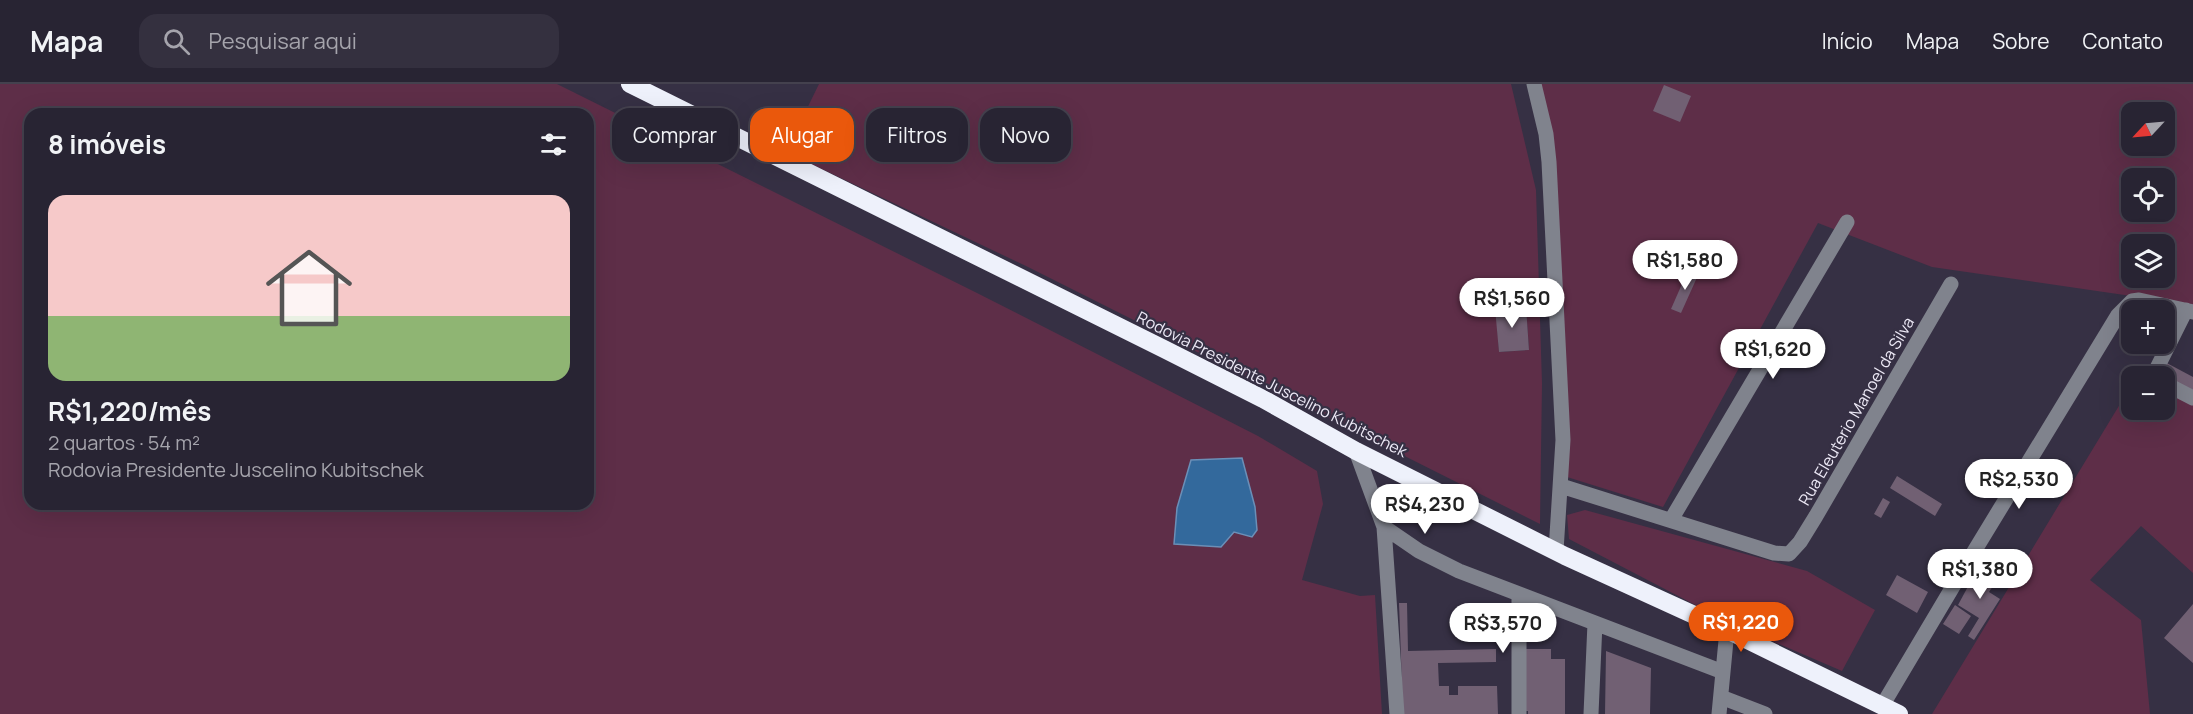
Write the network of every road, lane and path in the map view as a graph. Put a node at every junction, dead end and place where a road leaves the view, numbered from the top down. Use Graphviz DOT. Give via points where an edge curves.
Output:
graph roads {
  1 [pos="630,84"];
  2 [pos="1534,84"];
  3 [pos="1847,222"];
  4 [pos="1951,284"];
  5 [pos="2190,311"];
  6 [pos="2158,366"];
  7 [pos="2175,389"];
  8 [pos="2193,398"];
  9 [pos="1356,451"];
  10 [pos="1561,486"];
  11 [pos="1671,520"];
  12 [pos="1384,527"];
  13 [pos="1556,551"];
  14 [pos="1519,594"];
  15 [pos="1595,623"];
  16 [pos="1726,630"];
  17 [pos="1723,672"];
  18 [pos="1721,697"];
  19 [pos="1890,710"];
  20 [pos="1397,714"];
  21 [pos="1519,714"];
  22 [pos="1592,714"];
  23 [pos="1719,714"];
  24 [pos="1765,714"];
  1 -- 9 [label="highway, Rodovia Presidente Juscelino Kubitschek" via="1174,354"];
  2 -- 10 [label="street" via="1546,134 1552,187 1563,417"];
  3 -- 11 [label="street"];
  4 -- 11 [label="street, Rua Eleuterio Manoel da Silva" via="1816,516 1789,554 1774,553"];
  5 -- 6 [label="street"];
  5 -- 19 [label="street" via="2132,301 2118,315 1961,573"];
  7 -- 8 [label="street"];
  9 -- 12 [label="street"];
  9 -- 13 [label="highway, Rodovia Presidente Juscelino Kubitschek"];
  10 -- 11 [label="street"];
  10 -- 13 [label="street"];
  12 -- 14 [label="street" via="1438,561"];
  12 -- 20 [label="street"];
  13 -- 16 [label="highway, Rodovia Presidente Juscelino Kubitschek"];
  14 -- 15 [label="street"];
  14 -- 21 [label="street"];
  15 -- 17 [label="street"];
  15 -- 22 [label="street"];
  16 -- 17 [label="street"];
  16 -- 19 [label="highway, Rodovia Presidente Juscelino Kubitschek"];
  17 -- 18 [label="street"];
  18 -- 23 [label="street"];
  18 -- 24 [label="street"];
}
